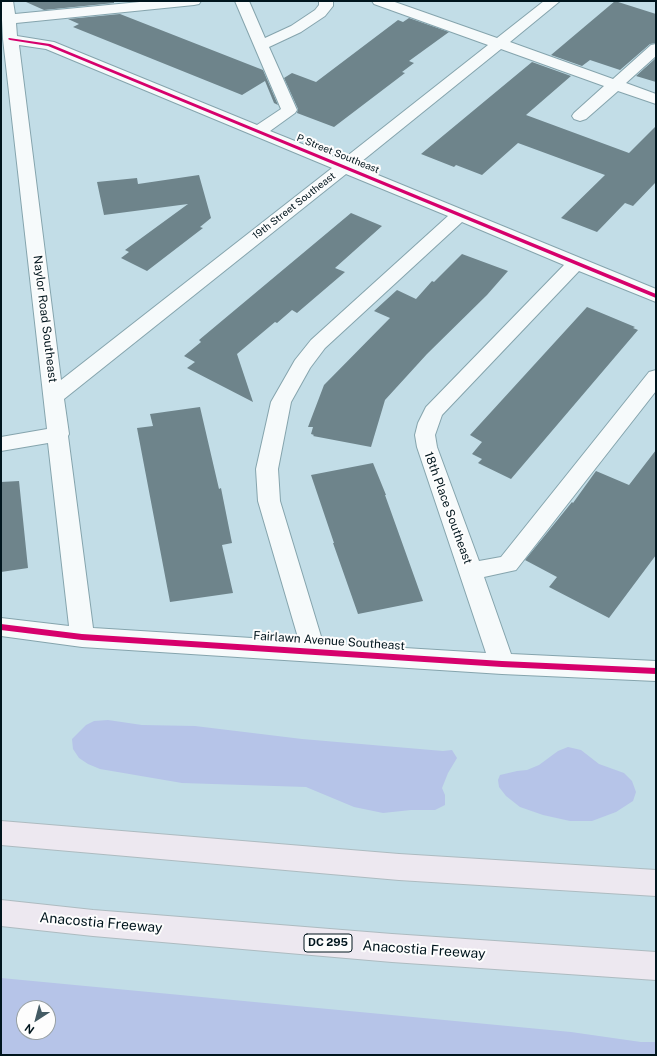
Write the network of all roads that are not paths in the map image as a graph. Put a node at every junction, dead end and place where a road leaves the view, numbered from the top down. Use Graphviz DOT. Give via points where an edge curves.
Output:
graph roads {
  1 [pos="6,1"];
  2 [pos="194,1"];
  3 [pos="242,1"];
  4 [pos="326,1"];
  5 [pos="379,1"];
  6 [pos="553,1"];
  7 [pos="8,19"];
  8 [pos="10,39"];
  9 [pos="498,44"];
  10 [pos="261,45"];
  11 [pos="656,48"];
  12 [pos="615,84"];
  13 [pos="656,99"];
  14 [pos="580,116"];
  15 [pos="258,132"];
  16 [pos="343,167"];
  17 [pos="459,215"];
  18 [pos="576,263"];
  19 [pos="656,296"];
  20 [pos="656,377"];
  21 [pos="54,396"];
  22 [pos="59,434"];
  23 [pos="1,444"];
  24 [pos="471,571"];
  25 [pos="1,627"];
  26 [pos="82,637"];
  27 [pos="314,652"];
  28 [pos="502,664"];
  29 [pos="653,667"];
  30 [pos="1,833"];
  31 [pos="656,883"];
  32 [pos="1,913"];
  33 [pos="656,966"];
  1 -- 7 [label="street, Naylor Road Southeast"];
  2 -- 7 [label="street"];
  3 -- 10 [label="street"];
  4 -- 10 [label="street" via="326,6 320,13 296,29"];
  5 -- 9 [label="street"];
  6 -- 9 [label="street, 19th Street Southeast"];
  7 -- 8 [label="street, Naylor Road Southeast"];
  8 -- 15 [label="street, P Street Southeast" via="49,45"];
  8 -- 21 [label="street, Naylor Road Southeast"];
  9 -- 12 [label="street"];
  9 -- 16 [label="street, 19th Street Southeast"];
  10 -- 15 [label="street" via="289,110"];
  11 -- 12 [label="street"];
  12 -- 13 [label="street"];
  12 -- 14 [label="street"];
  15 -- 16 [label="street, P Street Southeast"];
  16 -- 17 [label="street, P Street Southeast"];
  16 -- 21 [label="street, 19th Street Southeast"];
  17 -- 18 [label="street, P Street Southeast"];
  17 -- 27 [label="street" via="318,344 302,365 281,402 268,469 269,501"];
  18 -- 19 [label="street, P Street Southeast"];
  18 -- 24 [label="street, 18th Place Southeast" via="442,402 428,423 425,435 427,447"];
  20 -- 24 [label="street" via="508,564"];
  21 -- 22 [label="street, Naylor Road Southeast"];
  22 -- 23 [label="street"];
  22 -- 26 [label="street, Naylor Road Southeast"];
  24 -- 28 [label="street, 18th Place Southeast"];
  25 -- 26 [label="street, Fairlawn Avenue Southeast"];
  26 -- 27 [label="street, Fairlawn Avenue Southeast"];
  27 -- 28 [label="street, Fairlawn Avenue Southeast"];
  28 -- 29 [label="street, Fairlawn Avenue Southeast"];
  30 -- 31 [label="highway" via="399,868"];
  32 -- 33 [label="highway, Anacostia Freeway / DC 295" via="384,947"];
}
